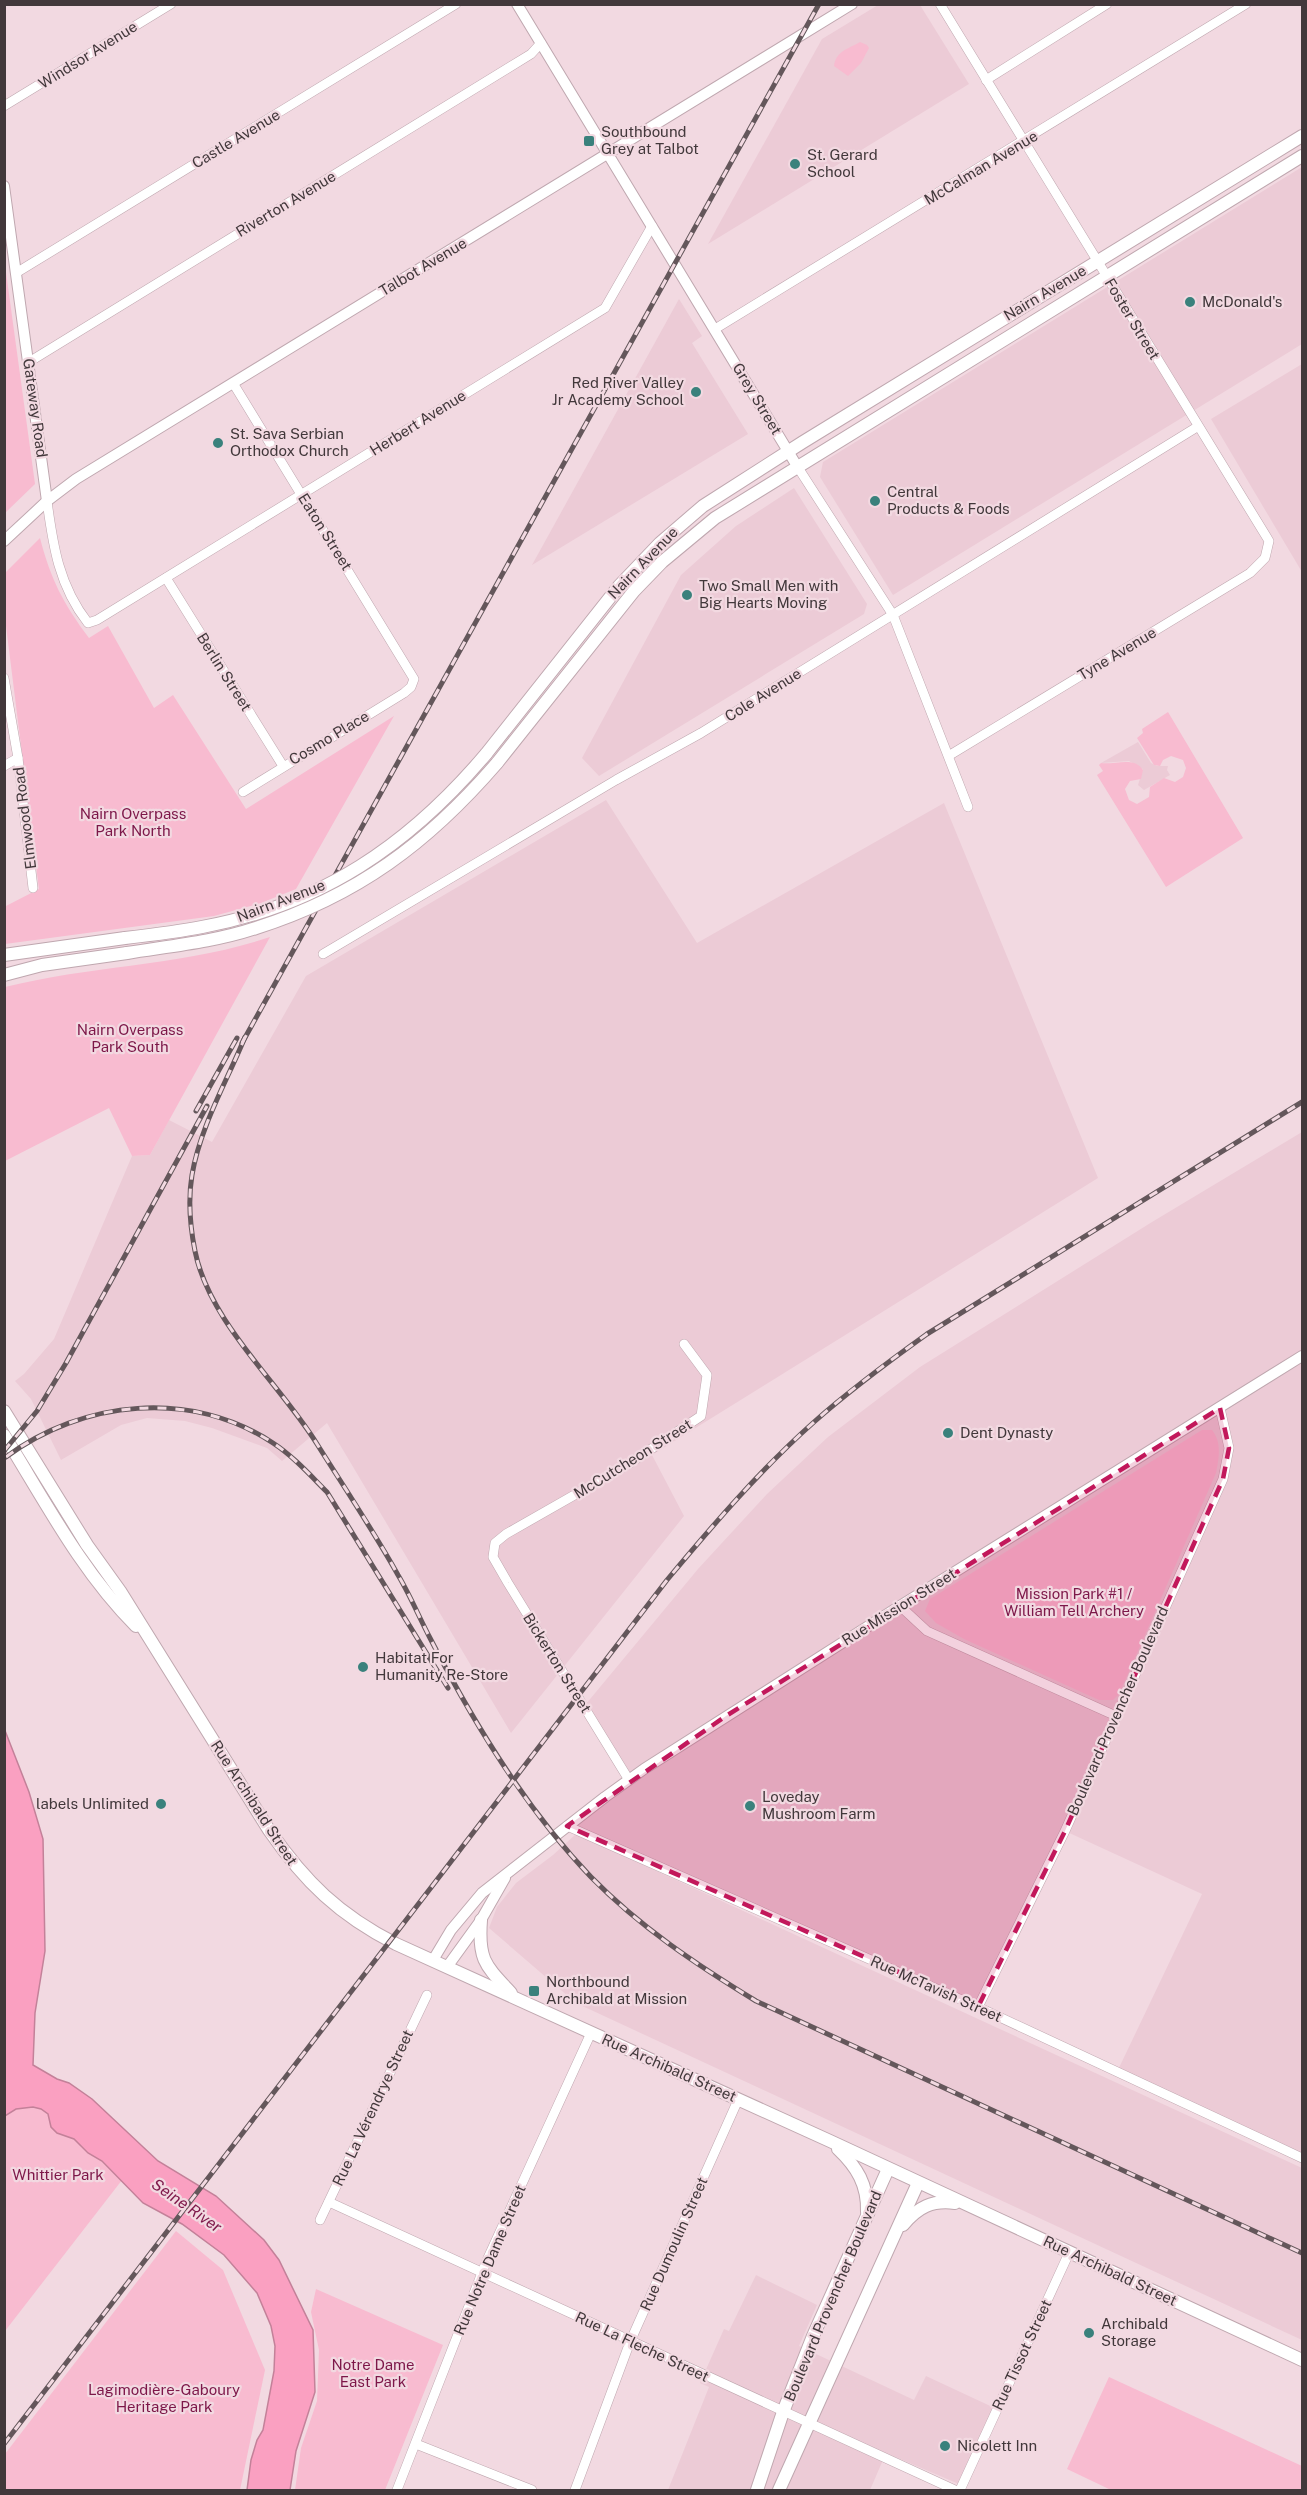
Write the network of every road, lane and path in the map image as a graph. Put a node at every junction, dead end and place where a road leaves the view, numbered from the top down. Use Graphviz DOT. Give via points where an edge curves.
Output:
graph roads {
  1 [pos="171,4"];
  2 [pos="456,4"];
  3 [pos="517,4"];
  4 [pos="852,4"];
  5 [pos="940,4"];
  6 [pos="1107,4"];
  7 [pos="1246,4"];
  8 [pos="541,43"];
  9 [pos="986,80"];
  10 [pos="4,106"];
  11 [pos="1302,136"];
  12 [pos="1024,141"];
  13 [pos="609,153"];
  14 [pos="1271,154"];
  15 [pos="1302,156"];
  16 [pos="1265,178"];
  17 [pos="4,186"];
  18 [pos="1189,205"];
  19 [pos="1197,220"];
  20 [pos="652,226"];
  21 [pos="1098,261"];
  22 [pos="16,273"];
  23 [pos="1107,276"];
  24 [pos="987,328"];
  25 [pos="715,329"];
  26 [pos="994,345"];
  27 [pos="29,362"];
  28 [pos="910,377"];
  29 [pos="233,383"];
  30 [pos="903,401"];
  31 [pos="1197,427"];
  32 [pos="788,451"];
  33 [pos="797,466"];
  34 [pos="302,494"];
  35 [pos="47,501"];
  36 [pos="4,541"];
  37 [pos="1269,541"];
  38 [pos="166,578"];
  39 [pos="893,615"];
  40 [pos="88,623"];
  41 [pos="4,678"];
  42 [pos="413,682"];
  43 [pos="950,755"];
  44 [pos="18,758"];
  45 [pos="4,766"];
  46 [pos="283,766"];
  47 [pos="243,792"];
  48 [pos="968,807"];
  49 [pos="33,888"];
  50 [pos="323,954"];
  51 [pos="4,955"];
  52 [pos="4,975"];
  53 [pos="684,1344"];
  54 [pos="1302,1356"];
  55 [pos="1220,1408"];
  56 [pos="4,1411"];
  57 [pos="6,1438"];
  58 [pos="495,1543"];
  59 [pos="900,1606"];
  60 [pos="150,1640"];
  61 [pos="1116,1716"];
  62 [pos="629,1780"];
  63 [pos="567,1826"];
  64 [pos="507,1875"];
  65 [pos="481,1920"];
  66 [pos="433,1960"];
  67 [pos="447,1967"];
  68 [pos="428,1995"];
  69 [pos="516,1998"];
  70 [pos="978,2007"];
  71 [pos="591,2033"];
  72 [pos="738,2100"];
  73 [pos="830,2141"];
  74 [pos="1302,2158"];
  75 [pos="888,2169"];
  76 [pos="918,2183"];
  77 [pos="329,2202"];
  78 [pos="969,2205"];
  79 [pos="867,2216"];
  80 [pos="320,2220"];
  81 [pos="896,2232"];
  82 [pos="1070,2253"];
  83 [pos="482,2273"];
  84 [pos="630,2342"];
  85 [pos="1302,2360"];
  86 [pos="783,2412"];
  87 [pos="808,2424"];
  88 [pos="416,2444"];
  89 [pos="398,2490"];
  90 [pos="532,2490"];
  91 [pos="575,2490"];
  92 [pos="757,2490"];
  93 [pos="779,2490"];
  94 [pos="955,2490"];
  95 [pos="960,2490"];
  1 -- 10 [label="street, Windsor Avenue"];
  2 -- 22 [label="street, Castle Avenue"];
  3 -- 8 [label="street, Grey Street"];
  4 -- 13 [label="street, Talbot Avenue"];
  5 -- 9 [label="street, Foster Street"];
  6 -- 9 [label="street"];
  7 -- 12 [label="street, McCalman Avenue"];
  8 -- 13 [label="street, Grey Street"];
  8 -- 27 [label="street, Riverton Avenue" via="531,54"];
  9 -- 12 [label="street, Foster Street"];
  11 -- 14 [label="main road, Nairn Avenue"];
  12 -- 21 [label="street, Foster Street"];
  12 -- 25 [label="street, McCalman Avenue"];
  13 -- 20 [label="street, Grey Street"];
  13 -- 29 [label="street, Talbot Avenue"];
  14 -- 16 [label="main road"];
  14 -- 18 [label="main road, Nairn Avenue"];
  15 -- 16 [label="main road, Nairn Avenue"];
  16 -- 19 [label="main road, Nairn Avenue"];
  17 -- 22 [label="street, Gateway Road"];
  18 -- 19 [label="main road"];
  18 -- 21 [label="main road, Nairn Avenue"];
  19 -- 23 [label="main road, Nairn Avenue"];
  20 -- 25 [label="street, Grey Street"];
  20 -- 34 [label="street, Herbert Avenue" via="605,308"];
  21 -- 23 [label="street, Foster Street"];
  21 -- 24 [label="main road, Nairn Avenue"];
  22 -- 27 [label="street, Gateway Road"];
  23 -- 26 [label="main road, Nairn Avenue"];
  23 -- 31 [label="street, Foster Street"];
  24 -- 26 [label="main road"];
  24 -- 28 [label="main road, Nairn Avenue"];
  25 -- 32 [label="street, Grey Street"];
  26 -- 30 [label="main road, Nairn Avenue"];
  27 -- 35 [label="street, Gateway Road"];
  28 -- 30 [label="main road"];
  28 -- 32 [label="main road, Nairn Avenue"];
  29 -- 34 [label="street, Eaton Street"];
  29 -- 35 [label="street, Talbot Avenue" via="75,479"];
  30 -- 33 [label="main road, Nairn Avenue"];
  31 -- 37 [label="street, Foster Street"];
  31 -- 39 [label="street, Cole Avenue"];
  32 -- 33 [label="street, Grey Street"];
  32 -- 51 [label="main road, Nairn Avenue, bridge" via="703,506 649,554 597,612 454,792 389,848 299,898 250,915 203,927"];
  33 -- 39 [label="street, Grey Street"];
  33 -- 52 [label="main road, Nairn Avenue, bridge" via="715,518 648,576 464,801 397,859 335,896 255,928 204,941 42,965"];
  34 -- 38 [label="street, Herbert Avenue"];
  34 -- 42 [label="street, Eaton Street" via="412,673"];
  35 -- 36 [label="street, Talbot Avenue"];
  35 -- 40 [label="street, Gateway Road" via="58,570"];
  37 -- 43 [label="street, Tyne Avenue" via="1265,558 1250,573"];
  38 -- 40 [label="street, Herbert Avenue"];
  38 -- 46 [label="street, Berlin Street"];
  39 -- 43 [label="street, Grey Street"];
  39 -- 50 [label="street, Cole Avenue" via="701,733"];
  41 -- 44 [label="street, Elmwood Road"];
  42 -- 46 [label="street, Cosmo Place" via="404,693"];
  43 -- 48 [label="street, Grey Street"];
  44 -- 45 [label="street"];
  44 -- 49 [label="street, Elmwood Road"];
  46 -- 47 [label="street, Cosmo Place"];
  53 -- 58 [label="street, McCutcheon Street" via="707,1375 701,1416"];
  54 -- 55 [label="street, Rue Mission Street"];
  55 -- 59 [label="street, Rue Mission Street"];
  55 -- 61 [label="street, Boulevard Provencher Boulevard" via="1229,1448 1223,1479"];
  56 -- 60 [label="main road, Rue Archibald Street"];
  57 -- 60 [label="main road, Rue Archibald Street" via="109,1599"];
  58 -- 62 [label="street, Bickerton Street" via="493,1557 503,1575"];
  59 -- 61 [label="street" via="927,1631"];
  59 -- 62 [label="street, Rue Mission Street"];
  60 -- 66 [label="main road, Rue Archibald Street" via="291,1862 342,1912"];
  61 -- 70 [label="street, Boulevard Provencher Boulevard" via="1065,1831"];
  62 -- 63 [label="street, Rue Mission Street"];
  63 -- 64 [label="street, Rue Mission Street"];
  63 -- 70 [label="street, Rue McTavish Street"];
  64 -- 65 [label="street, Rue Mission Street"];
  64 -- 66 [label="street, Rue Mission Street" via="470,1906"];
  65 -- 67 [label="street, Rue Mission Street"];
  65 -- 69 [label="main road" via="485,1964"];
  66 -- 67 [label="main road, Rue Archibald Street"];
  67 -- 69 [label="main road, Rue Archibald Street"];
  68 -- 77 [label="street, Rue La Vérendrye Street"];
  69 -- 71 [label="main road, Rue Archibald Street"];
  70 -- 74 [label="street, Rue McTavish Street"];
  71 -- 72 [label="main road, Rue Archibald Street"];
  71 -- 83 [label="street, Rue Notre Dame Street"];
  72 -- 73 [label="main road, Rue Archibald Street"];
  72 -- 84 [label="street, Rue Dumoulin Street"];
  73 -- 75 [label="main road, Rue Archibald Street"];
  73 -- 79 [label="main road" via="860,2175 867,2196"];
  75 -- 76 [label="main road, Rue Archibald Street"];
  75 -- 79 [label="main road, Boulevard Provencher Boulevard"];
  76 -- 78 [label="main road, Rue Archibald Street"];
  76 -- 81 [label="main road, Boulevard Provencher Boulevard"];
  77 -- 80 [label="street, Rue La Vérendrye Street"];
  77 -- 83 [label="street, Rue La Fleche Street"];
  78 -- 81 [label="main road" via="931,2203 915,2212"];
  78 -- 82 [label="main road, Rue Archibald Street"];
  79 -- 86 [label="main road, Boulevard Provencher Boulevard"];
  81 -- 87 [label="main road, Boulevard Provencher Boulevard"];
  82 -- 85 [label="main road, Rue Archibald Street"];
  82 -- 95 [label="street, Rue Tissot Street"];
  83 -- 84 [label="street, Rue La Fleche Street"];
  83 -- 88 [label="street, Rue Notre Dame Street"];
  84 -- 86 [label="street, Rue La Fleche Street"];
  84 -- 91 [label="street, Rue Dumoulin Street"];
  86 -- 87 [label="street, Rue La Fleche Street"];
  86 -- 92 [label="main road, Boulevard Provencher Boulevard"];
  87 -- 93 [label="main road, Boulevard Provencher Boulevard"];
  87 -- 94 [label="street, Rue La Fleche Street"];
  88 -- 89 [label="street, Rue Notre Dame Street"];
  88 -- 90 [label="street"];
}
